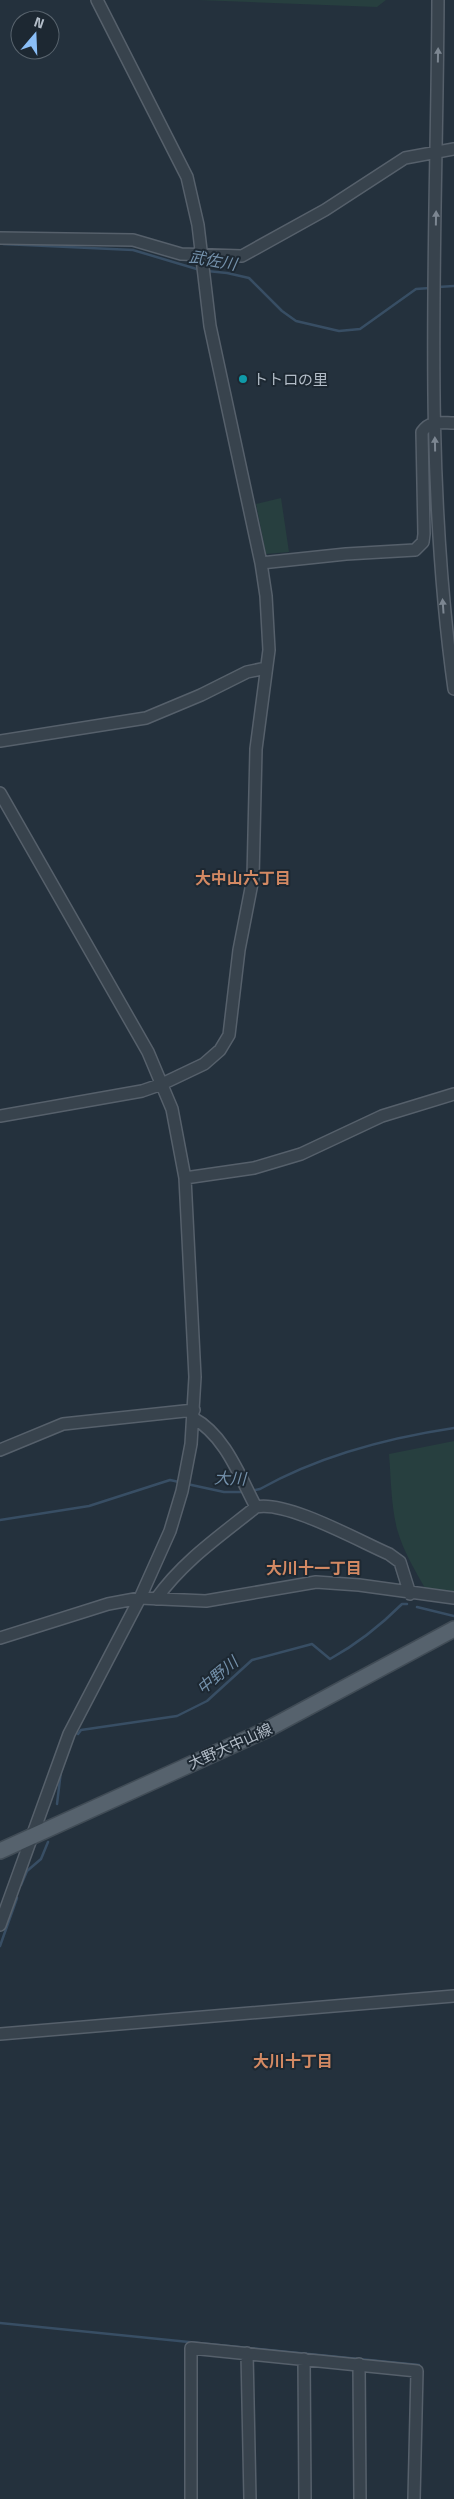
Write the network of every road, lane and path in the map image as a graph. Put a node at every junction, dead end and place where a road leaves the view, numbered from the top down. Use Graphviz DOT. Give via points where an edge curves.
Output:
graph roads {
  1 [pos="97,0"];
  2 [pos="438,0"];
  3 [pos="454,149"];
  4 [pos="437,152"];
  5 [pos="0,238"];
  6 [pos="201,259"];
  7 [pos="435,422"];
  8 [pos="454,423"];
  9 [pos="261,563"];
  10 [pos="266,668"];
  11 [pos="454,689"];
  12 [pos="0,741"];
  13 [pos="0,793"];
  14 [pos="162,1084"];
  15 [pos="454,1094"];
  16 [pos="0,1116"];
  17 [pos="186,1178"];
  18 [pos="193,1414"];
  19 [pos="0,1450"];
  20 [pos="251,1497"];
  21 [pos="410,1594"];
  22 [pos="140,1598"];
  23 [pos="454,1598"];
  24 [pos="156,1599"];
  25 [pos="454,1629"];
  26 [pos="0,1638"];
  27 [pos="32,1836"];
  28 [pos="0,1851"];
  29 [pos="0,1925"];
  30 [pos="454,1996"];
  31 [pos="0,2034"];
  32 [pos="248,2353"];
  33 [pos="304,2359"];
  34 [pos="359,2364"];
  35 [pos="191,2499"];
  36 [pos="250,2499"];
  37 [pos="305,2499"];
  38 [pos="360,2499"];
  39 [pos="414,2499"];
  1 -- 6 [label="street" via="187,177 198,225"];
  4 -- 2 [label="street, one-way"];
  3 -- 4 [label="street"];
  4 -- 6 [label="street" via="406,158 325,210 242,256"];
  7 -- 4 [label="street, one-way"];
  5 -- 6 [label="street" via="133,240"];
  6 -- 9 [label="street" via="224,398"];
  7 -- 8 [label="street"];
  7 -- 9 [label="street" via="426,425 422,432 424,534 420,546 414,550"];
  11 -- 7 [label="street, one-way" via="444,618 435,491"];
  9 -- 10 [label="street" via="269,650"];
  10 -- 12 [label="street" via="247,672 146,718"];
  10 -- 14 [label="street" via="256,749 253,878 239,950 229,1035 220,1050 204,1064"];
  13 -- 14 [label="street" via="122,1004"];
  14 -- 16 [label="street" via="142,1091"];
  14 -- 17 [label="street" via="172,1109"];
  15 -- 17 [label="street" via="382,1116 301,1154 254,1168"];
  17 -- 18 [label="street" via="192,1276"];
  18 -- 19 [label="street" via="63,1424"];
  18 -- 20 [label="street" via="216,1436"];
  18 -- 22 [label="street" via="182,1490 170,1531"];
  20 -- 21 [label="street" via="389,1554 400,1562"];
  20 -- 24 [label="street"];
  21 -- 23 [label="street"];
  21 -- 24 [label="street" via="316,1582 206,1601"];
  22 -- 24 [label="street"];
  22 -- 26 [label="street" via="108,1604"];
  22 -- 27 [label="street" via="69,1734"];
  25 -- 27 [label="main road, 大野大中山線" via="266,1730"];
  27 -- 28 [label="main road, 大野大中山線"];
  27 -- 29 [label="street"];
  30 -- 31 [label="street"];
  32 -- 33 [label="street"];
  32 -- 35 [label="street" via="191,2348"];
  32 -- 36 [label="street"];
  33 -- 34 [label="street"];
  33 -- 37 [label="street"];
  34 -- 38 [label="street"];
  34 -- 39 [label="street" via="416,2371"];
}
